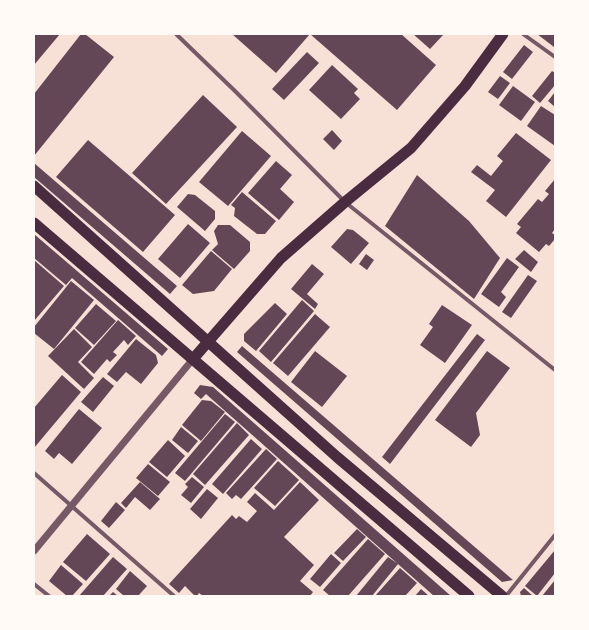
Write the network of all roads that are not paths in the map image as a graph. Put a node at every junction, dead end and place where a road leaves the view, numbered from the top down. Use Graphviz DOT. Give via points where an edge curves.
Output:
graph roads {
  1 [pos="176,34"];
  2 [pos="503,34"];
  3 [pos="522,34"];
  4 [pos="555,57"];
  5 [pos="34,186"];
  6 [pos="345,202"];
  7 [pos="34,223"];
  8 [pos="208,342"];
  9 [pos="193,359"];
  10 [pos="555,370"];
  11 [pos="34,473"];
  12 [pos="71,506"];
  13 [pos="555,535"];
  14 [pos="34,551"];
  15 [pos="34,584"];
  16 [pos="49,596"];
  17 [pos="174,596"];
  18 [pos="469,596"];
  19 [pos="502,596"];
  20 [pos="506,596"];
  1 -- 6 [label="street"];
  2 -- 6 [label="highway" via="465,86 411,148"];
  3 -- 4 [label="street"];
  5 -- 8 [label="highway"];
  6 -- 8 [label="highway" via="281,258"];
  6 -- 10 [label="street"];
  7 -- 9 [label="highway"];
  8 -- 9 [label="highway"];
  8 -- 19 [label="highway" via="337,457"];
  9 -- 12 [label="street"];
  9 -- 18 [label="highway"];
  11 -- 12 [label="street"];
  12 -- 14 [label="street"];
  12 -- 17 [label="street"];
  13 -- 20 [label="street"];
  15 -- 16 [label="street"];
}
